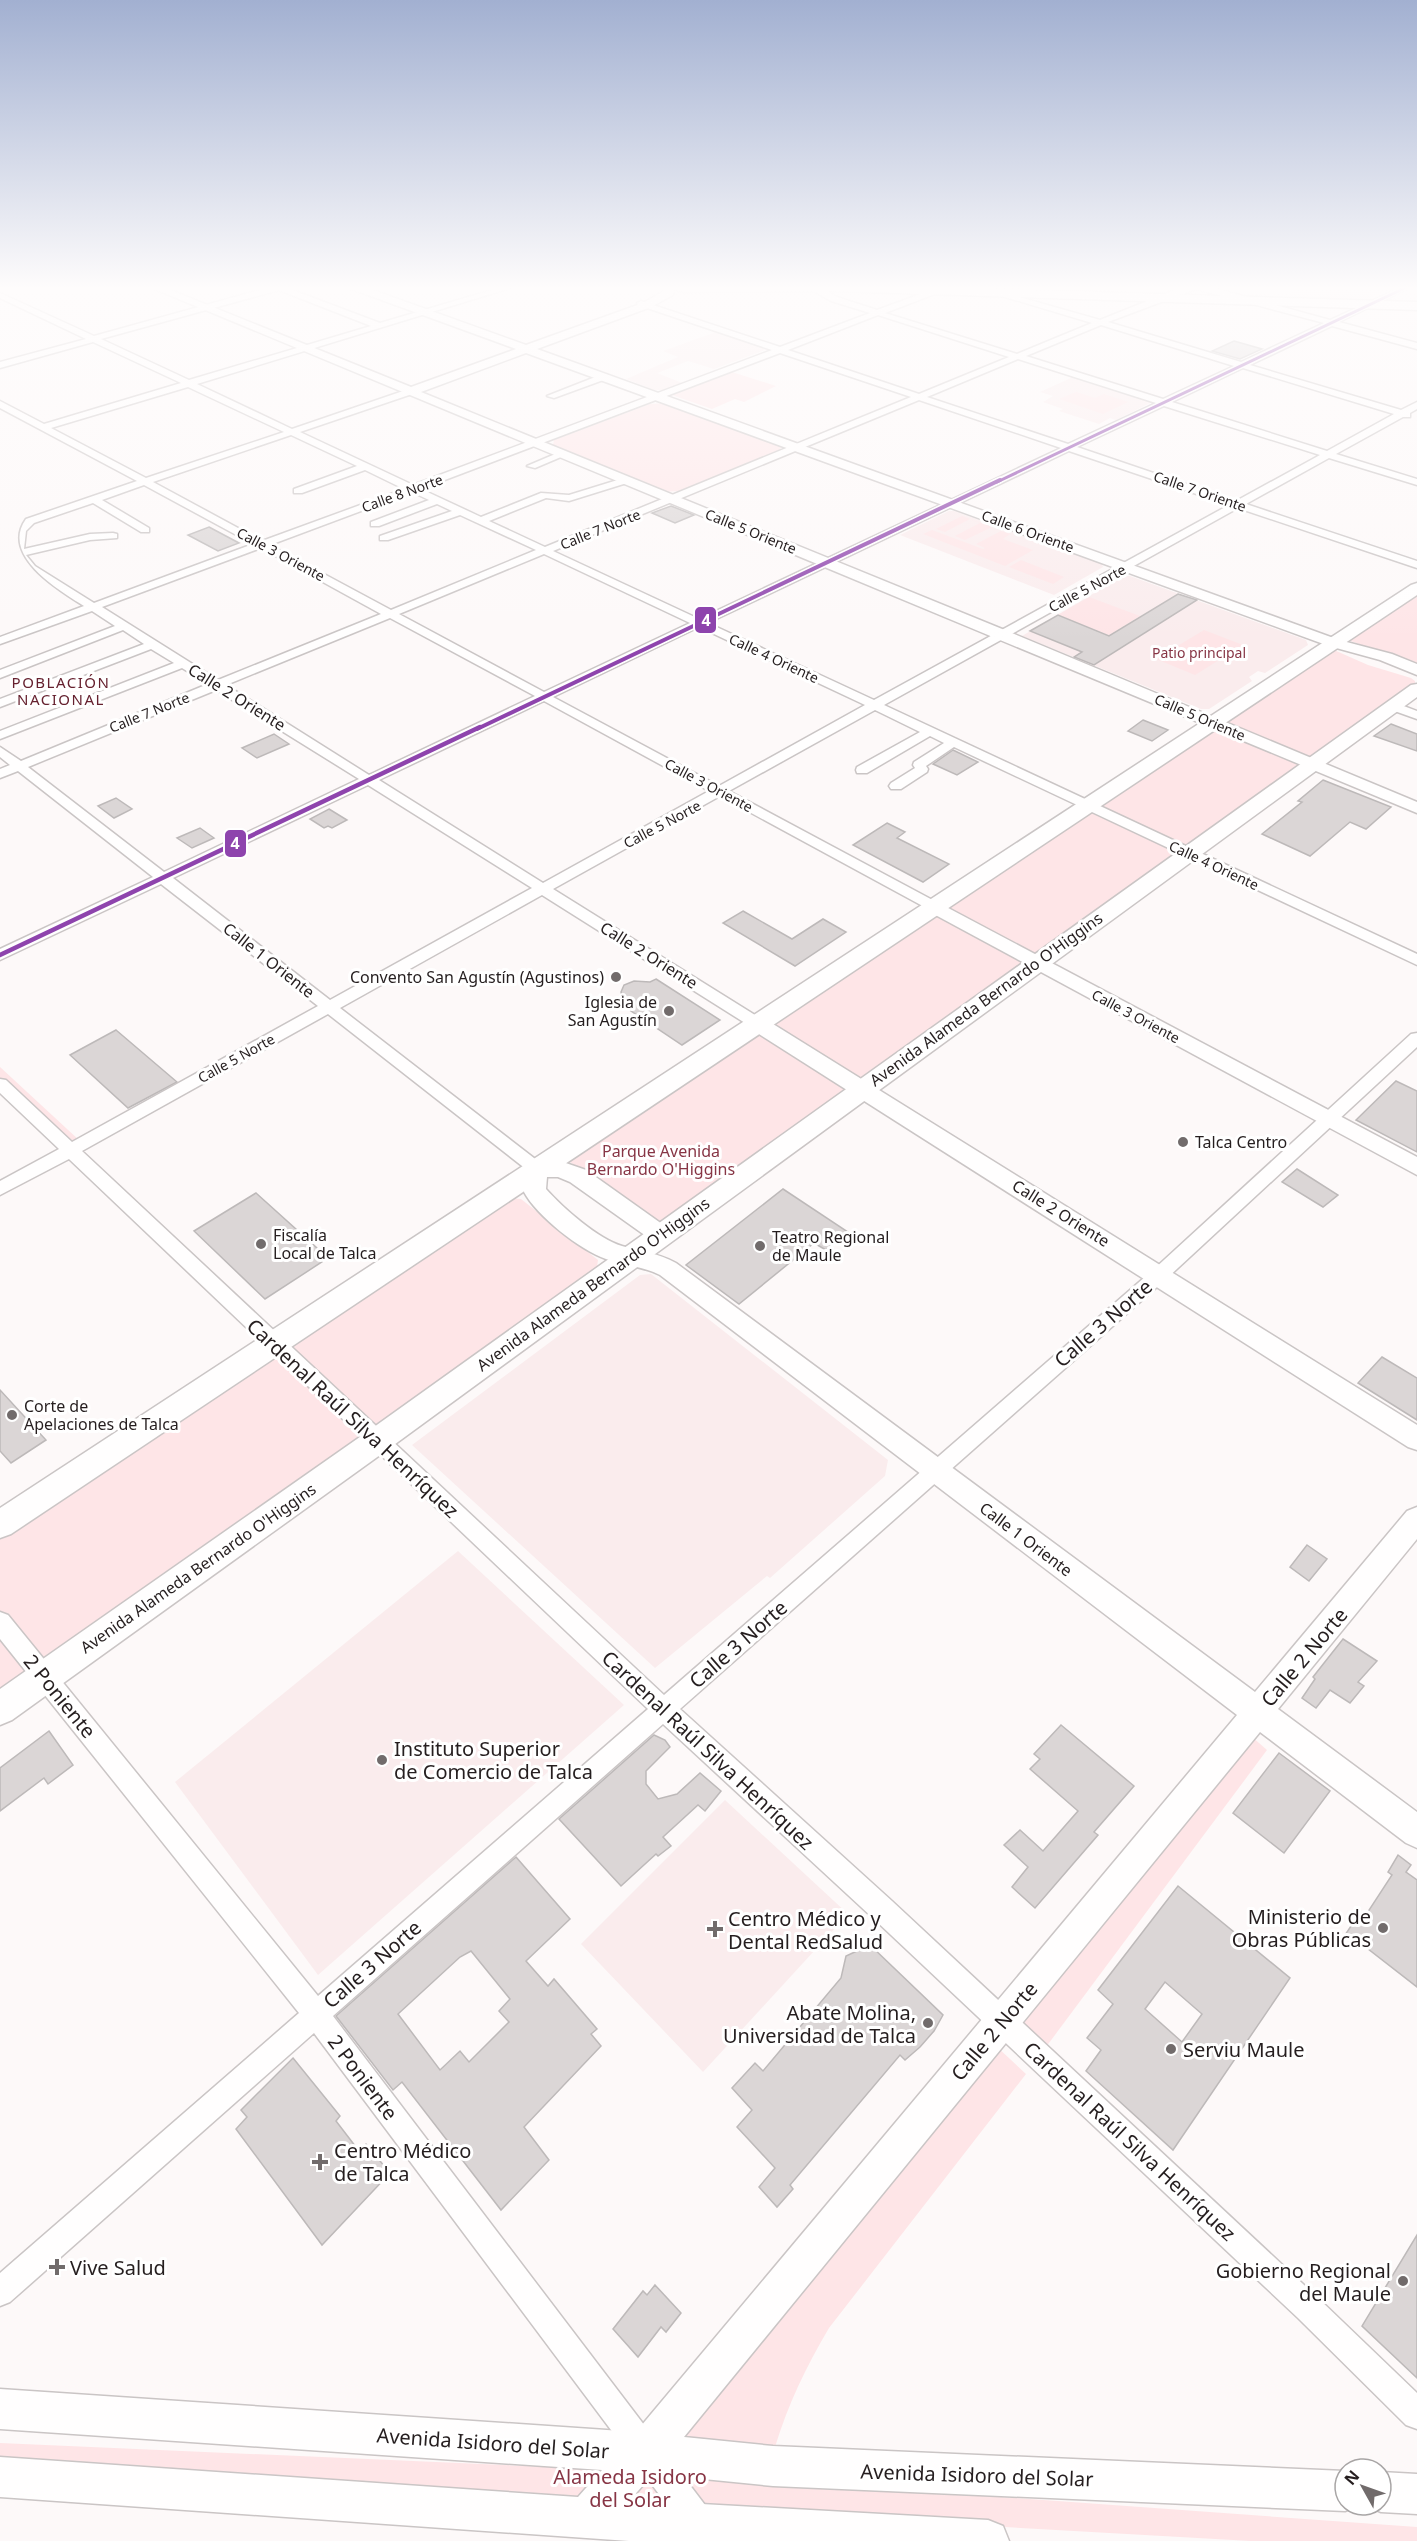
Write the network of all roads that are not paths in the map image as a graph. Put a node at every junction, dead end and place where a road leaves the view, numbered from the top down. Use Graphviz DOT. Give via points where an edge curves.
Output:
graph roads {
  1 [pos="0,404"];
  2 [pos="120,404"];
  3 [pos="232,404"];
  4 [pos="376,404"];
  5 [pos="442,404"];
  6 [pos="641,404"];
  7 [pos="676,404"];
  8 [pos="906,404"];
  9 [pos="942,404"];
  10 [pos="1163,404"];
  11 [pos="1171,404"];
  12 [pos="1371,404"];
  13 [pos="1417,405"];
  14 [pos="1402,413"];
  15 [pos="1417,417"];
  16 [pos="44,427"];
  17 [pos="294,432"];
  18 [pos="537,443"];
  19 [pos="1071,447"];
  20 [pos="798,448"];
  21 [pos="563,454"];
  22 [pos="1329,454"];
  23 [pos="366,466"];
  24 [pos="532,466"];
  25 [pos="627,480"];
  26 [pos="146,482"];
  27 [pos="1417,482"];
  28 [pos="414,489"];
  29 [pos="298,491"];
  30 [pos="94,499"];
  31 [pos="672,499"];
  32 [pos="439,500"];
  33 [pos="951,503"];
  34 [pos="1239,504"];
  35 [pos="461,511"];
  36 [pos="481,520"];
  37 [pos="375,524"];
  38 [pos="145,530"];
  39 [pos="113,536"];
  40 [pos="384,538"];
  41 [pos="263,545"];
  42 [pos="546,551"];
  43 [pos="19,554"];
  44 [pos="826,563"];
  45 [pos="1417,565"];
  46 [pos="1126,567"];
  47 [pos="1417,588"];
  48 [pos="94,607"];
  49 [pos="392,614"];
  50 [pos="700,623"];
  51 [pos="124,626"];
  52 [pos="1002,634"];
  53 [pos="0,641"];
  54 [pos="1334,643"];
  55 [pos="153,644"];
  56 [pos="183,663"];
  57 [pos="1417,670"];
  58 [pos="0,674"];
  59 [pos="1417,676"];
  60 [pos="217,684"];
  61 [pos="1417,689"];
  62 [pos="544,697"];
  63 [pos="0,703"];
  64 [pos="876,706"];
  65 [pos="1393,706"];
  66 [pos="1417,715"];
  67 [pos="1214,723"];
  68 [pos="930,731"];
  69 [pos="0,735"];
  70 [pos="953,742"];
  71 [pos="0,751"];
  72 [pos="1312,764"];
  73 [pos="19,766"];
  74 [pos="862,770"];
  75 [pos="0,774"];
  76 [pos="369,780"];
  77 [pos="896,786"];
  78 [pos="721,792"];
  79 [pos="1089,806"];
  80 [pos="1417,808"];
  81 [pos="1188,853"];
  82 [pos="162,877"];
  83 [pos="543,888"];
  84 [pos="934,907"];
  85 [pos="0,955"];
  86 [pos="1417,960"];
  87 [pos="1038,962"];
  88 [pos="328,1007"];
  89 [pos="758,1024"];
  90 [pos="1417,1038"];
  91 [pos="0,1084"];
  92 [pos="862,1089"];
  93 [pos="1328,1119"];
  94 [pos="70,1149"];
  95 [pos="1417,1167"];
  96 [pos="537,1169"];
  97 [pos="0,1189"];
  98 [pos="661,1235"];
  99 [pos="631,1256"];
  100 [pos="1159,1275"];
  101 [pos="274,1344"];
  102 [pos="1417,1439"];
  103 [pos="377,1441"];
  104 [pos="935,1471"];
  105 [pos="1417,1519"];
  106 [pos="0,1525"];
  107 [pos="0,1622"];
  108 [pos="45,1677"];
  109 [pos="0,1709"];
  110 [pos="663,1709"];
  111 [pos="1257,1712"];
  112 [pos="1417,1832"];
  113 [pos="316,2014"];
  114 [pos="1002,2021"];
  115 [pos="0,2292"];
  116 [pos="0,2409"];
  117 [pos="1417,2414"];
  118 [pos="645,2453"];
  119 [pos="0,2477"];
  120 [pos="1333,2490"];
  121 [pos="1393,2493"];
  122 [pos="1417,2494"];
  123 [pos="577,2530"];
  124 [pos="707,2533"];
  125 [pos="988,2541"];
  1 -- 16 [label="street, Calle 3 Oriente"];
  2 -- 16 [label="street"];
  3 -- 17 [label="street, Calle 4 Oriente"];
  4 -- 17 [label="street"];
  5 -- 18 [label="main road, Calle 5 Oriente"];
  6 -- 18 [label="street, Calle 8 Norte"];
  7 -- 20 [label="main road, Calle 6 Oriente"];
  8 -- 20 [label="street, Calle 7 Norte"];
  9 -- 19 [label="street, Calle 7 Oriente"];
  10 -- 19 [label="street"];
  11 -- 22 [label="street"];
  12 -- 14 [label="street"];
  13 -- 14 [label="street, Calle 5 Norte"];
  14 -- 15 [label="street"];
  14 -- 22 [label="street, Calle 5 Norte"];
  16 -- 26 [label="street, Calle 3 Oriente"];
  17 -- 23 [label="street, Calle 4 Oriente"];
  17 -- 26 [label="street"];
  18 -- 21 [label="main road, Calle 5 Oriente"];
  18 -- 28 [label="street, Calle 8 Norte"];
  19 -- 33 [label="street"];
  19 -- 34 [label="street, Calle 7 Oriente"];
  20 -- 31 [label="street, Calle 7 Norte"];
  20 -- 33 [label="main road, Calle 6 Oriente"];
  21 -- 24 [label="street"];
  21 -- 25 [label="main road, Calle 5 Oriente"];
  22 -- 27 [label="street"];
  22 -- 34 [label="street, Calle 5 Norte"];
  23 -- 28 [label="street, Calle 4 Oriente"];
  23 -- 29 [label="street"];
  25 -- 31 [label="main road, Calle 5 Oriente"];
  25 -- 36 [label="street" via="570,498 545,495"];
  26 -- 30 [label="street"];
  26 -- 41 [label="street, Calle 3 Oriente"];
  28 -- 32 [label="street, Calle 4 Oriente"];
  28 -- 41 [label="street, Calle 8 Norte"];
  30 -- 38 [label="street"];
  30 -- 43 [label="street" via="26,523 20,529"];
  31 -- 42 [label="street, Calle 7 Norte"];
  31 -- 44 [label="main road, Calle 5 Oriente"];
  32 -- 35 [label="street, Calle 4 Oriente"];
  32 -- 37 [label="street"];
  33 -- 44 [label="street"];
  33 -- 46 [label="main road, Calle 6 Oriente"];
  34 -- 45 [label="street, Calle 7 Oriente"];
  34 -- 46 [label="street, Calle 5 Norte"];
  35 -- 36 [label="street, Calle 4 Oriente"];
  35 -- 40 [label="street"];
  36 -- 42 [label="street, Calle 4 Oriente"];
  39 -- 43 [label="street" via="94,536"];
  41 -- 48 [label="street, Calle 8 Norte"];
  41 -- 49 [label="street, Calle 3 Oriente"];
  42 -- 49 [label="street, Calle 7 Norte"];
  42 -- 50 [label="street, Calle 4 Oriente"];
  43 -- 48 [label="street, Calle 2 Oriente" via="31,567"];
  44 -- 50 [label="street"];
  44 -- 52 [label="main road, Calle 5 Oriente"];
  46 -- 52 [label="street, Calle 5 Norte"];
  46 -- 54 [label="main road, Calle 6 Oriente"];
  47 -- 54 [label="main road"];
  48 -- 51 [label="street, Calle 2 Oriente"];
  48 -- 53 [label="street, Calle 8 Norte"];
  49 -- 60 [label="street, Calle 7 Norte"];
  49 -- 62 [label="street, Calle 3 Oriente"];
  50 -- 62 [label="street"];
  50 -- 64 [label="street, Calle 4 Oriente"];
  51 -- 55 [label="street, Calle 2 Oriente"];
  51 -- 58 [label="street"];
  52 -- 64 [label="street, Calle 5 Norte"];
  52 -- 67 [label="main road, Calle 5 Oriente"];
  54 -- 57 [label="main road, Calle 6 Oriente"];
  54 -- 59 [label="main road, Calle 6 Oriente" via="1379,665"];
  54 -- 67 [label="main road"];
  55 -- 56 [label="street, Calle 2 Oriente"];
  55 -- 63 [label="street"];
  56 -- 60 [label="street, Calle 2 Oriente"];
  56 -- 69 [label="street"];
  60 -- 73 [label="street, Calle 7 Norte"];
  60 -- 76 [label="street, Calle 2 Oriente"];
  61 -- 65 [label="main road, Avenida Alameda Bernardo O'Higgins"];
  62 -- 76 [label="street"];
  62 -- 78 [label="street, Calle 3 Oriente"];
  64 -- 68 [label="street, Calle 4 Oriente"];
  64 -- 78 [label="street, Calle 5 Norte"];
  65 -- 66 [label="street"];
  65 -- 72 [label="main road, Avenida Alameda Bernardo O'Higgins"];
  67 -- 72 [label="main road, Calle 5 Oriente"];
  67 -- 79 [label="main road"];
  68 -- 70 [label="street, Calle 4 Oriente"];
  68 -- 74 [label="street"];
  70 -- 77 [label="street" via="923,760 919,765 922,770"];
  70 -- 79 [label="street, Calle 4 Oriente"];
  71 -- 73 [label="street, Calle 1 Oriente"];
  72 -- 80 [label="main road, Calle 5 Oriente"];
  72 -- 81 [label="main road, Avenida Alameda Bernardo O'Higgins"];
  73 -- 75 [label="street, Calle 7 Norte"];
  73 -- 82 [label="street, Calle 1 Oriente"];
  76 -- 82 [label="street"];
  76 -- 83 [label="street, Calle 2 Oriente"];
  78 -- 83 [label="street, Calle 5 Norte"];
  78 -- 84 [label="street, Calle 3 Oriente"];
  79 -- 81 [label="street, Calle 4 Oriente"];
  79 -- 84 [label="main road"];
  81 -- 86 [label="street, Calle 4 Oriente"];
  81 -- 87 [label="main road, Avenida Alameda Bernardo O'Higgins"];
  82 -- 85 [label="street"];
  82 -- 88 [label="street, Calle 1 Oriente"];
  83 -- 88 [label="street, Calle 5 Norte"];
  83 -- 89 [label="street, Calle 2 Oriente"];
  84 -- 87 [label="main road, Calle 3 Oriente"];
  84 -- 89 [label="main road"];
  87 -- 92 [label="main road, Avenida Alameda Bernardo O'Higgins"];
  87 -- 93 [label="main road, Calle 3 Oriente"];
  88 -- 94 [label="street, Calle 5 Norte"];
  88 -- 96 [label="street, Calle 1 Oriente"];
  89 -- 92 [label="main road, Calle 2 Oriente"];
  89 -- 96 [label="main road"];
  90 -- 93 [label="street, Calle 3 Norte"];
  91 -- 94 [label="street, Cardenal Raúl Silva Henríquez"];
  92 -- 98 [label="main road, Avenida Alameda Bernardo O'Higgins"];
  92 -- 100 [label="main road, Calle 2 Oriente"];
  93 -- 95 [label="main road, Calle 3 Oriente"];
  93 -- 100 [label="street, Calle 3 Norte"];
  94 -- 97 [label="street, Calle 5 Norte"];
  94 -- 101 [label="street, Cardenal Raúl Silva Henríquez"];
  96 -- 98 [label="main road" via="560,1169 578,1176"];
  96 -- 99 [label="main road, Calle 1 Oriente" via="534,1186 543,1201 604,1249"];
  96 -- 101 [label="main road"];
  98 -- 99 [label="main road, Avenida Alameda Bernardo O'Higgins"];
  99 -- 103 [label="main road, Avenida Alameda Bernardo O'Higgins"];
  99 -- 104 [label="main road, Calle 1 Oriente" via="668,1269"];
  100 -- 102 [label="main road, Calle 2 Oriente"];
  100 -- 104 [label="street, Calle 3 Norte"];
  101 -- 103 [label="street, Cardenal Raúl Silva Henríquez"];
  101 -- 106 [label="main road"];
  103 -- 108 [label="main road, Avenida Alameda Bernardo O'Higgins"];
  103 -- 110 [label="street, Cardenal Raúl Silva Henríquez"];
  104 -- 110 [label="street, Calle 3 Norte"];
  104 -- 111 [label="main road, Calle 1 Oriente"];
  105 -- 111 [label="main road, Calle 2 Norte"];
  107 -- 108 [label="street, 2 Poniente"];
  108 -- 109 [label="main road, Avenida Alameda Bernardo O'Higgins"];
  108 -- 113 [label="street, 2 Poniente"];
  110 -- 113 [label="street, Calle 3 Norte"];
  110 -- 114 [label="street, Cardenal Raúl Silva Henríquez"];
  111 -- 112 [label="main road, Calle 1 Oriente"];
  111 -- 114 [label="main road, Calle 2 Norte"];
  113 -- 115 [label="street, Calle 3 Norte"];
  113 -- 118 [label="street, 2 Poniente"];
  114 -- 117 [label="street, Cardenal Raúl Silva Henríquez"];
  114 -- 118 [label="main road, Calle 2 Norte"];
  116 -- 118 [label="main road, Avenida Isidoro del Solar"];
  118 -- 120 [label="main road, Avenida Isidoro del Solar" via="772,2466"];
  118 -- 123 [label="main road, Calle 2 Norte"];
  118 -- 124 [label="street, 2 Poniente"];
  119 -- 123 [label="main road"];
  121 -- 122 [label="main road"];
  123 -- 124 [label="main road"];
  124 -- 125 [label="main road"];
}
